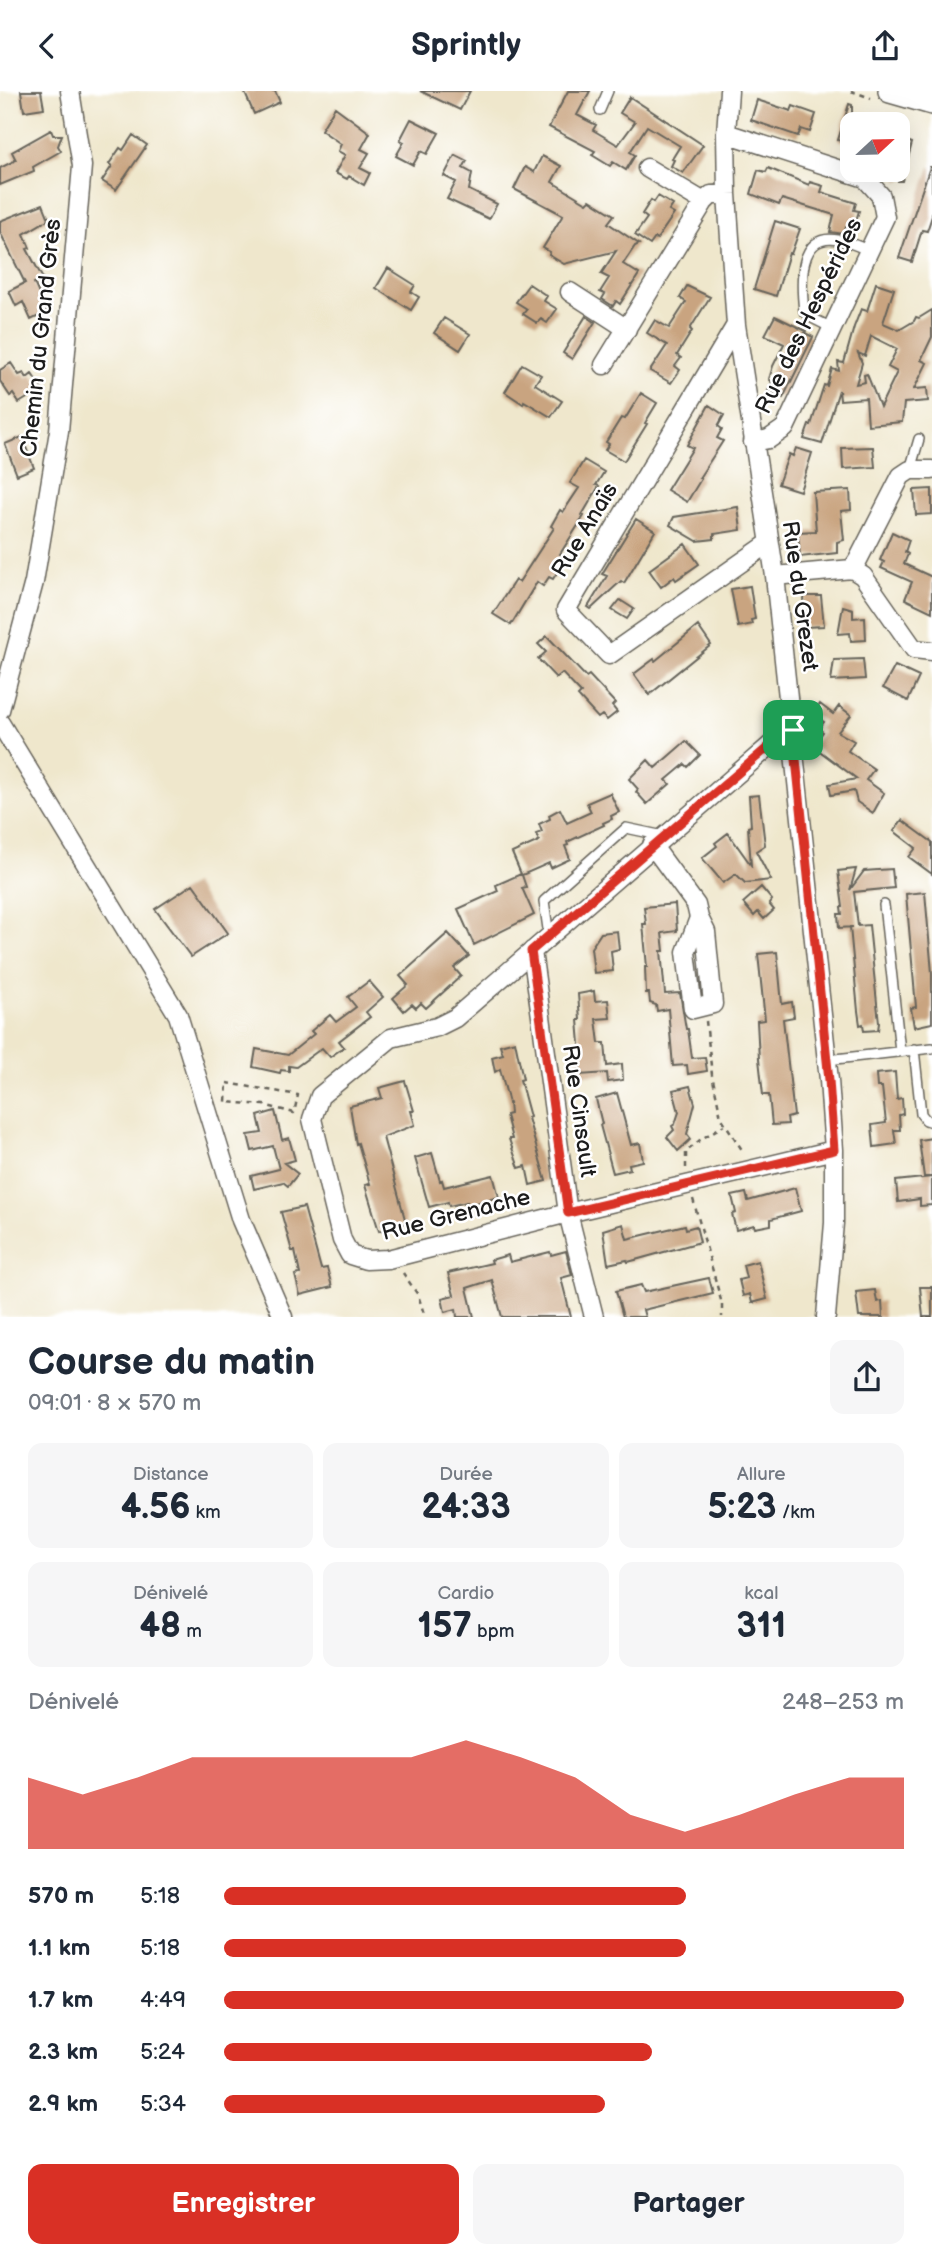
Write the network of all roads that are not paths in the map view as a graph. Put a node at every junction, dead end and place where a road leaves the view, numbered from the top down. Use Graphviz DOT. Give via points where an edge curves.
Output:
graph roads {
  1 [pos="71,91"];
  2 [pos="608,91"];
  3 [pos="729,91"];
  4 [pos="890,91"];
  5 [pos="932,103"];
  6 [pos="600,110"];
  7 [pos="726,132"];
  8 [pos="647,169"];
  9 [pos="727,194"];
  10 [pos="704,202"];
  11 [pos="869,250"];
  12 [pos="570,292"];
  13 [pos="736,325"];
  14 [pos="832,328"];
  15 [pos="627,329"];
  16 [pos="604,365"];
  17 [pos="919,439"];
  18 [pos="753,442"];
  19 [pos="910,470"];
  20 [pos="932,470"];
  21 [pos="769,543"];
  22 [pos="852,569"];
  23 [pos="775,576"];
  24 [pos="932,650"];
  25 [pos="0,710"];
  26 [pos="0,723"];
  27 [pos="793,730"];
  28 [pos="658,841"];
  29 [pos="884,905"];
  30 [pos="699,918"];
  31 [pos="549,936"];
  32 [pos="531,951"];
  33 [pos="932,1048"];
  34 [pos="914,1049"];
  35 [pos="900,1051"];
  36 [pos="827,1060"];
  37 [pos="932,1122"];
  38 [pos="834,1150"];
  39 [pos="568,1213"];
  40 [pos="282,1317"];
  41 [pos="594,1317"];
  42 [pos="826,1317"];
  1 -- 25 [label="street, Chemin du Grand Grès" via="82,166 59,431 34,582"];
  2 -- 6 [label="lane"];
  3 -- 7 [label="street, Rue du Grezet"];
  4 -- 5 [label="street"];
  7 -- 9 [label="street, Rue du Grezet"];
  7 -- 11 [label="street, Rue des Hespérides" via="865,178 881,196 885,217"];
  8 -- 10 [label="street"];
  9 -- 10 [label="street" via="711,195"];
  9 -- 13 [label="street, Rue du Grezet"];
  10 -- 15 [label="street"];
  11 -- 14 [label="street, Rue des Hespérides"];
  11 -- 14 [label="lane" via="837,239 822,240 812,246 803,264 804,311"];
  12 -- 15 [label="street"];
  13 -- 18 [label="street, Rue du Grezet"];
  13 -- 21 [label="street, Rue Anaïs" via="566,610 609,655"];
  14 -- 18 [label="street, Rue des Hespérides" via="785,428 769,439"];
  15 -- 16 [label="street"];
  17 -- 19 [label="lane"];
  18 -- 21 [label="street, Rue du Grezet"];
  19 -- 20 [label="street"];
  19 -- 22 [label="street" via="901,475"];
  21 -- 23 [label="street, Rue du Grezet"];
  22 -- 23 [label="street"];
  22 -- 24 [label="street" via="863,576 914,649"];
  23 -- 27 [label="street, Rue du Grezet"];
  26 -- 40 [label="street" via="178,1015 241,1220"];
  27 -- 28 [label="street"];
  27 -- 36 [label="street, Rue du Grezet"];
  28 -- 30 [label="street"];
  28 -- 31 [label="street"];
  28 -- 31 [label="lane" via="626,828 544,901"];
  29 -- 35 [label="lane"];
  31 -- 32 [label="street"];
  32 -- 39 [label="street, Rue Cinsault"];
  32 -- 39 [label="street, Rue Grenache" via="455,1018 391,1038 320,1096 312,1119 342,1240 350,1255 388,1259"];
  33 -- 34 [label="lane"];
  34 -- 35 [label="lane"];
  34 -- 37 [label="lane" via="922,1114"];
  35 -- 36 [label="lane"];
  36 -- 38 [label="street, Rue du Grezet"];
  38 -- 39 [label="street, Rue Grenache"];
  38 -- 42 [label="street, Rue du Grezet"];
  39 -- 41 [label="street, Rue Cinsault"];
}
